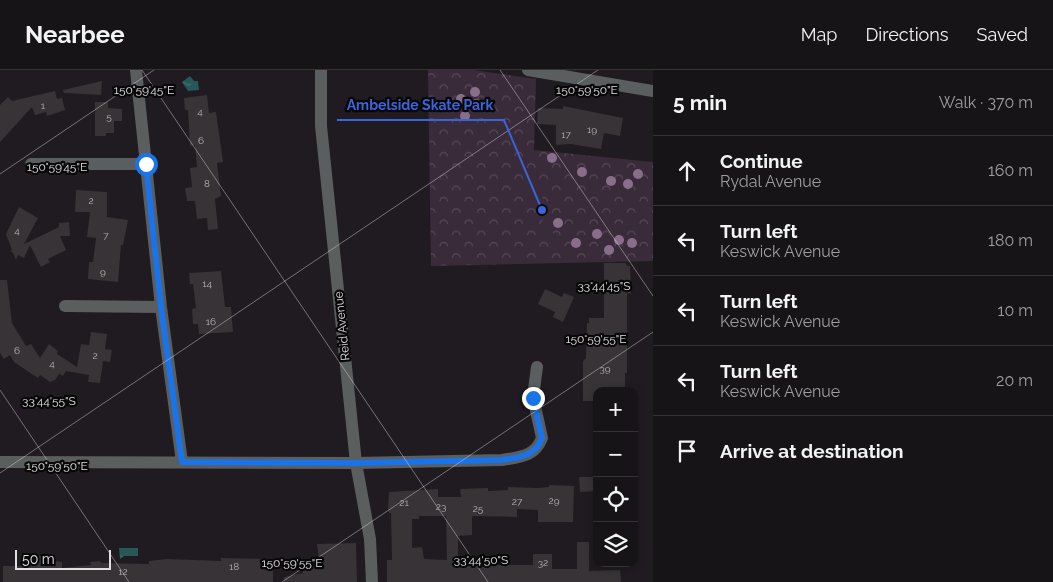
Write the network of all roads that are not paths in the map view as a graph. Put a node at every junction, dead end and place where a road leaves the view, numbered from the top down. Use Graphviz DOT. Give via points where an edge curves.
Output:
graph roads {
  1 [pos="136,70"];
  2 [pos="321,70"];
  3 [pos="528,70"];
  4 [pos="653,91"];
  5 [pos="31,164"];
  6 [pos="146,164"];
  7 [pos="66,306"];
  8 [pos="161,307"];
  9 [pos="537,367"];
  10 [pos="0,462"];
  11 [pos="182,462"];
  12 [pos="356,463"];
  13 [pos="372,582"];
  1 -- 6 [label="street"];
  2 -- 12 [label="street, Reid Avenue" via="321,126"];
  3 -- 4 [label="street"];
  5 -- 6 [label="street"];
  6 -- 8 [label="street"];
  7 -- 8 [label="street"];
  8 -- 11 [label="street"];
  9 -- 12 [label="street" via="533,398 542,438 534,452 502,460"];
  10 -- 11 [label="street"];
  11 -- 12 [label="street"];
  12 -- 13 [label="street, Reid Avenue" via="370,539"];
}
